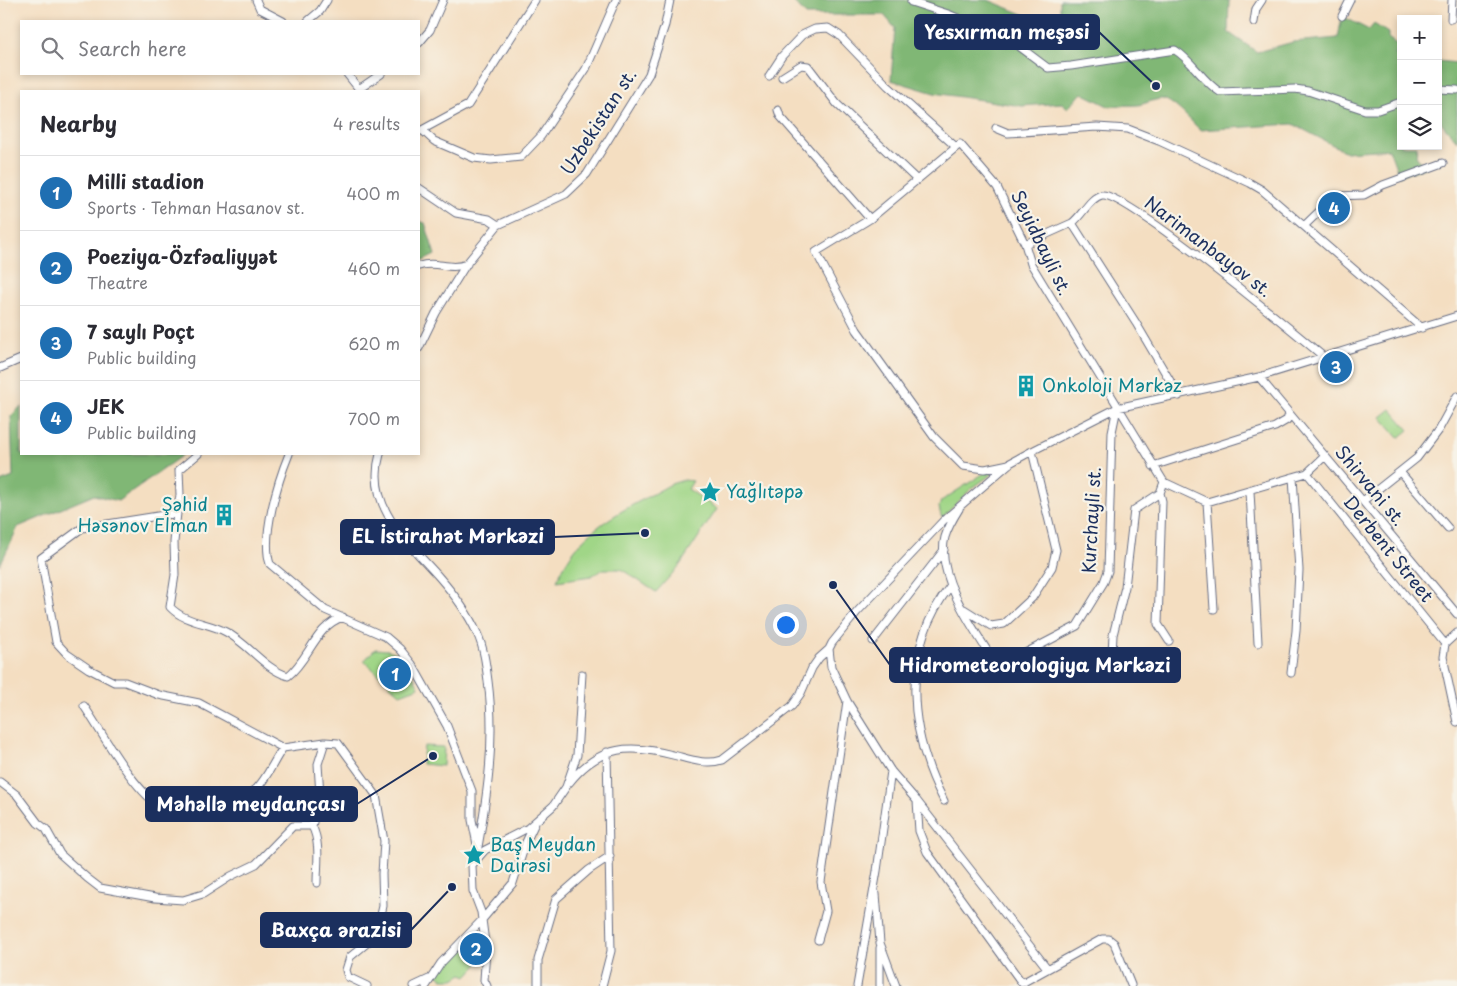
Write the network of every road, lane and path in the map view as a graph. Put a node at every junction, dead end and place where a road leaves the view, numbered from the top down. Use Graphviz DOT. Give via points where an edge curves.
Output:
graph roads {
  1 [pos="256,0"];
  2 [pos="327,0"];
  3 [pos="443,0"];
  4 [pos="535,0"];
  5 [pos="616,0"];
  6 [pos="670,0"];
  7 [pos="912,0"];
  8 [pos="1262,0"];
  9 [pos="1350,0"];
  10 [pos="1452,0"];
  11 [pos="1342,16"];
  12 [pos="1451,19"];
  13 [pos="281,20"];
  14 [pos="309,20"];
  15 [pos="1254,22"];
  16 [pos="420,42"];
  17 [pos="348,75"];
  18 [pos="380,75"];
  19 [pos="769,76"];
  20 [pos="782,77"];
  21 [pos="1442,90"];
  22 [pos="1457,90"];
  23 [pos="1397,103"];
  24 [pos="778,110"];
  25 [pos="996,128"];
  26 [pos="421,131"];
  27 [pos="956,147"];
  28 [pos="1442,163"];
  29 [pos="917,180"];
  30 [pos="420,189"];
  31 [pos="870,219"];
  32 [pos="1072,223"];
  33 [pos="498,225"];
  34 [pos="1304,226"];
  35 [pos="1026,244"];
  36 [pos="467,264"];
  37 [pos="420,266"];
  38 [pos="1457,316"];
  39 [pos="1422,328"];
  40 [pos="420,346"];
  41 [pos="1324,357"];
  42 [pos="20,359"];
  43 [pos="0,368"];
  44 [pos="1259,378"];
  45 [pos="1179,396"];
  46 [pos="1457,396"];
  47 [pos="1117,408"];
  48 [pos="1289,414"];
  49 [pos="1032,451"];
  50 [pos="197,455"];
  51 [pos="289,455"];
  52 [pos="380,455"];
  53 [pos="1325,456"];
  54 [pos="1010,464"];
  55 [pos="1153,466"];
  56 [pos="1400,472"];
  57 [pos="1307,473"];
  58 [pos="1293,477"];
  59 [pos="1164,482"];
  60 [pos="1250,491"];
  61 [pos="1160,492"];
  62 [pos="1363,501"];
  63 [pos="962,502"];
  64 [pos="1207,502"];
  65 [pos="177,513"];
  66 [pos="1448,528"];
  67 [pos="944,550"];
  68 [pos="951,585"];
  69 [pos="964,609"];
  70 [pos="1214,609"];
  71 [pos="1457,614"];
  72 [pos="343,616"];
  73 [pos="1457,633"];
  74 [pos="873,641"];
  75 [pos="1169,641"];
  76 [pos="1258,644"];
  77 [pos="1445,644"];
  78 [pos="829,650"];
  79 [pos="1111,672"];
  80 [pos="1291,672"];
  81 [pos="582,674"];
  82 [pos="847,701"];
  83 [pos="84,706"];
  84 [pos="1457,722"];
  85 [pos="325,742"];
  86 [pos="283,748"];
  87 [pos="607,752"];
  88 [pos="891,771"];
  89 [pos="0,782"];
  90 [pos="566,787"];
  91 [pos="917,800"];
  92 [pos="944,801"];
  93 [pos="538,818"];
  94 [pos="312,826"];
  95 [pos="478,849"];
  96 [pos="610,856"];
  97 [pos="476,858"];
  98 [pos="317,883"];
  99 [pos="875,886"];
  100 [pos="481,922"];
  101 [pos="818,940"];
  102 [pos="880,943"];
  103 [pos="1047,968"];
  104 [pos="428,982"];
  105 [pos="1131,985"];
  106 [pos="367,986"];
  107 [pos="414,986"];
  108 [pos="487,986"];
  109 [pos="538,986"];
  110 [pos="602,986"];
  111 [pos="857,986"];
  112 [pos="880,986"];
  113 [pos="896,986"];
  1 -- 13 [label="street" via="260,9"];
  2 -- 14 [label="street"];
  3 -- 16 [label="street" via="430,30"];
  4 -- 26 [label="street" via="468,105"];
  5 -- 26 [label="street" via="586,69 541,136 521,157 474,158 434,141"];
  6 -- 33 [label="street, Uzbekistan st." via="649,74 584,178 558,199"];
  7 -- 23 [label="street" via="1012,41 1048,68 1175,50 1188,58 1220,92 1295,89 1366,110 1378,110"];
  8 -- 15 [label="street" via="1256,9"];
  9 -- 11 [label="street"];
  10 -- 12 [label="street"];
  17 -- 18 [label="street" via="359,89"];
  19 -- 27 [label="street" via="802,35 815,28 828,28"];
  20 -- 29 [label="street" via="801,64 808,66 837,104"];
  21 -- 22 [label="street"];
  24 -- 31 [label="street"];
  25 -- 34 [label="street" via="1008,133 1097,127 1141,133 1250,182"];
  27 -- 29 [label="street"];
  27 -- 35 [label="street, Seyidbayli st." via="960,144 998,187"];
  28 -- 34 [label="street" via="1364,195 1335,196"];
  29 -- 31 [label="street"];
  30 -- 33 [label="street" via="456,213 489,219"];
  31 -- 54 [label="street" via="816,252 857,330 934,438 963,466 985,469"];
  32 -- 35 [label="street, Narimanbayov st."];
  32 -- 41 [label="street, Narimanbayov st." via="1097,196 1118,199 1159,226"];
  32 -- 45 [label="street"];
  33 -- 36 [label="street, Uzbekistan st."];
  34 -- 39 [label="street"];
  35 -- 47 [label="street, Seyidbayli st." via="1031,264"];
  36 -- 37 [label="street" via="451,268 433,264"];
  36 -- 40 [label="street, Uzbekistan st." via="436,313"];
  38 -- 39 [label="street"];
  39 -- 41 [label="street"];
  41 -- 44 [label="street"];
  42 -- 43 [label="street"];
  44 -- 45 [label="street"];
  44 -- 48 [label="street, Shirvani st."];
  45 -- 47 [label="street"];
  46 -- 56 [label="street" via="1417,458"];
  47 -- 49 [label="street"];
  47 -- 55 [label="street, Seyidbayli st."];
  47 -- 69 [label="street, Kurchayli st." via="1111,449 1108,571 1077,626 1004,664 994,661"];
  48 -- 53 [label="street, Shirvani st."];
  48 -- 55 [label="street" via="1275,428"];
  49 -- 54 [label="street"];
  49 -- 69 [label="street" via="1056,550 1052,567 1032,598 1004,624 991,626"];
  50 -- 65 [label="street" via="179,470"];
  51 -- 72 [label="street" via="267,542 270,564 325,610"];
  52 -- 95 [label="street" via="377,481 384,510 398,532 448,588 478,633 484,654 492,751 485,818"];
  53 -- 57 [label="street"];
  53 -- 62 [label="street, Shirvani st."];
  54 -- 63 [label="street"];
  55 -- 59 [label="street, Seyidbayli st."];
  56 -- 62 [label="street"];
  56 -- 66 [label="street"];
  57 -- 58 [label="street"];
  57 -- 77 [label="street, Derbent Street"];
  58 -- 60 [label="street"];
  58 -- 80 [label="street" via="1299,570"];
  59 -- 61 [label="street"];
  59 -- 64 [label="street"];
  60 -- 64 [label="street"];
  60 -- 76 [label="street"];
  61 -- 75 [label="street" via="1158,624"];
  61 -- 79 [label="street" via="1134,510 1125,587 1113,635"];
  62 -- 71 [label="street, Shirvani st."];
  63 -- 67 [label="street" via="945,537"];
  63 -- 78 [label="street" via="857,612"];
  64 -- 70 [label="street"];
  65 -- 72 [label="street" via="175,575 170,607 178,614 232,635 269,667 288,676 335,619"];
  65 -- 86 [label="street" via="82,528 41,558 56,642 67,654 114,682 125,682 159,695 199,703"];
  67 -- 68 [label="street, Kurchayli st."];
  67 -- 74 [label="street"];
  68 -- 69 [label="street, Kurchayli st."];
  68 -- 92 [label="street" via="934,609 922,639 913,695 919,733"];
  72 -- 95 [label="street" via="386,638 400,649 421,680 447,726 472,791 472,820"];
  73 -- 77 [label="street"];
  77 -- 84 [label="street" via="1444,657"];
  78 -- 82 [label="street" via="831,667"];
  78 -- 87 [label="street" via="819,658 788,710 722,760 700,762 649,750"];
  81 -- 90 [label="street" via="576,755"];
  82 -- 88 [label="street"];
  82 -- 101 [label="street" via="821,882 826,911"];
  83 -- 86 [label="street" via="134,780 157,804 176,813 210,809 244,797 257,788"];
  85 -- 86 [label="street"];
  85 -- 94 [label="street" via="318,764 320,795"];
  85 -- 106 [label="street" via="338,743 376,795 384,841 380,919 367,943 350,957 346,970 348,977"];
  87 -- 90 [label="street" via="579,770"];
  87 -- 96 [label="street"];
  88 -- 91 [label="street"];
  88 -- 99 [label="street"];
  89 -- 94 [label="street" via="17,794 46,829 60,854 87,878 100,888 148,897 183,900 203,894 256,864 293,826"];
  90 -- 93 [label="street"];
  91 -- 103 [label="street"];
  91 -- 103 [label="street" via="918,831 927,852 1022,983"];
  93 -- 97 [label="street" via="528,828"];
  93 -- 100 [label="street" via="526,842 513,883"];
  94 -- 98 [label="street" via="318,848"];
  95 -- 97 [label="street"];
  96 -- 109 [label="street" via="556,899 538,960"];
  96 -- 110 [label="street" via="611,951"];
  97 -- 100 [label="street" via="471,880"];
  99 -- 102 [label="street"];
  99 -- 111 [label="street"];
  100 -- 104 [label="street" via="441,963"];
  100 -- 108 [label="street"];
  102 -- 112 [label="street"];
  102 -- 113 [label="street"];
  103 -- 105 [label="street" via="1102,939 1109,939 1114,943"];
  104 -- 107 [label="street"];
}
